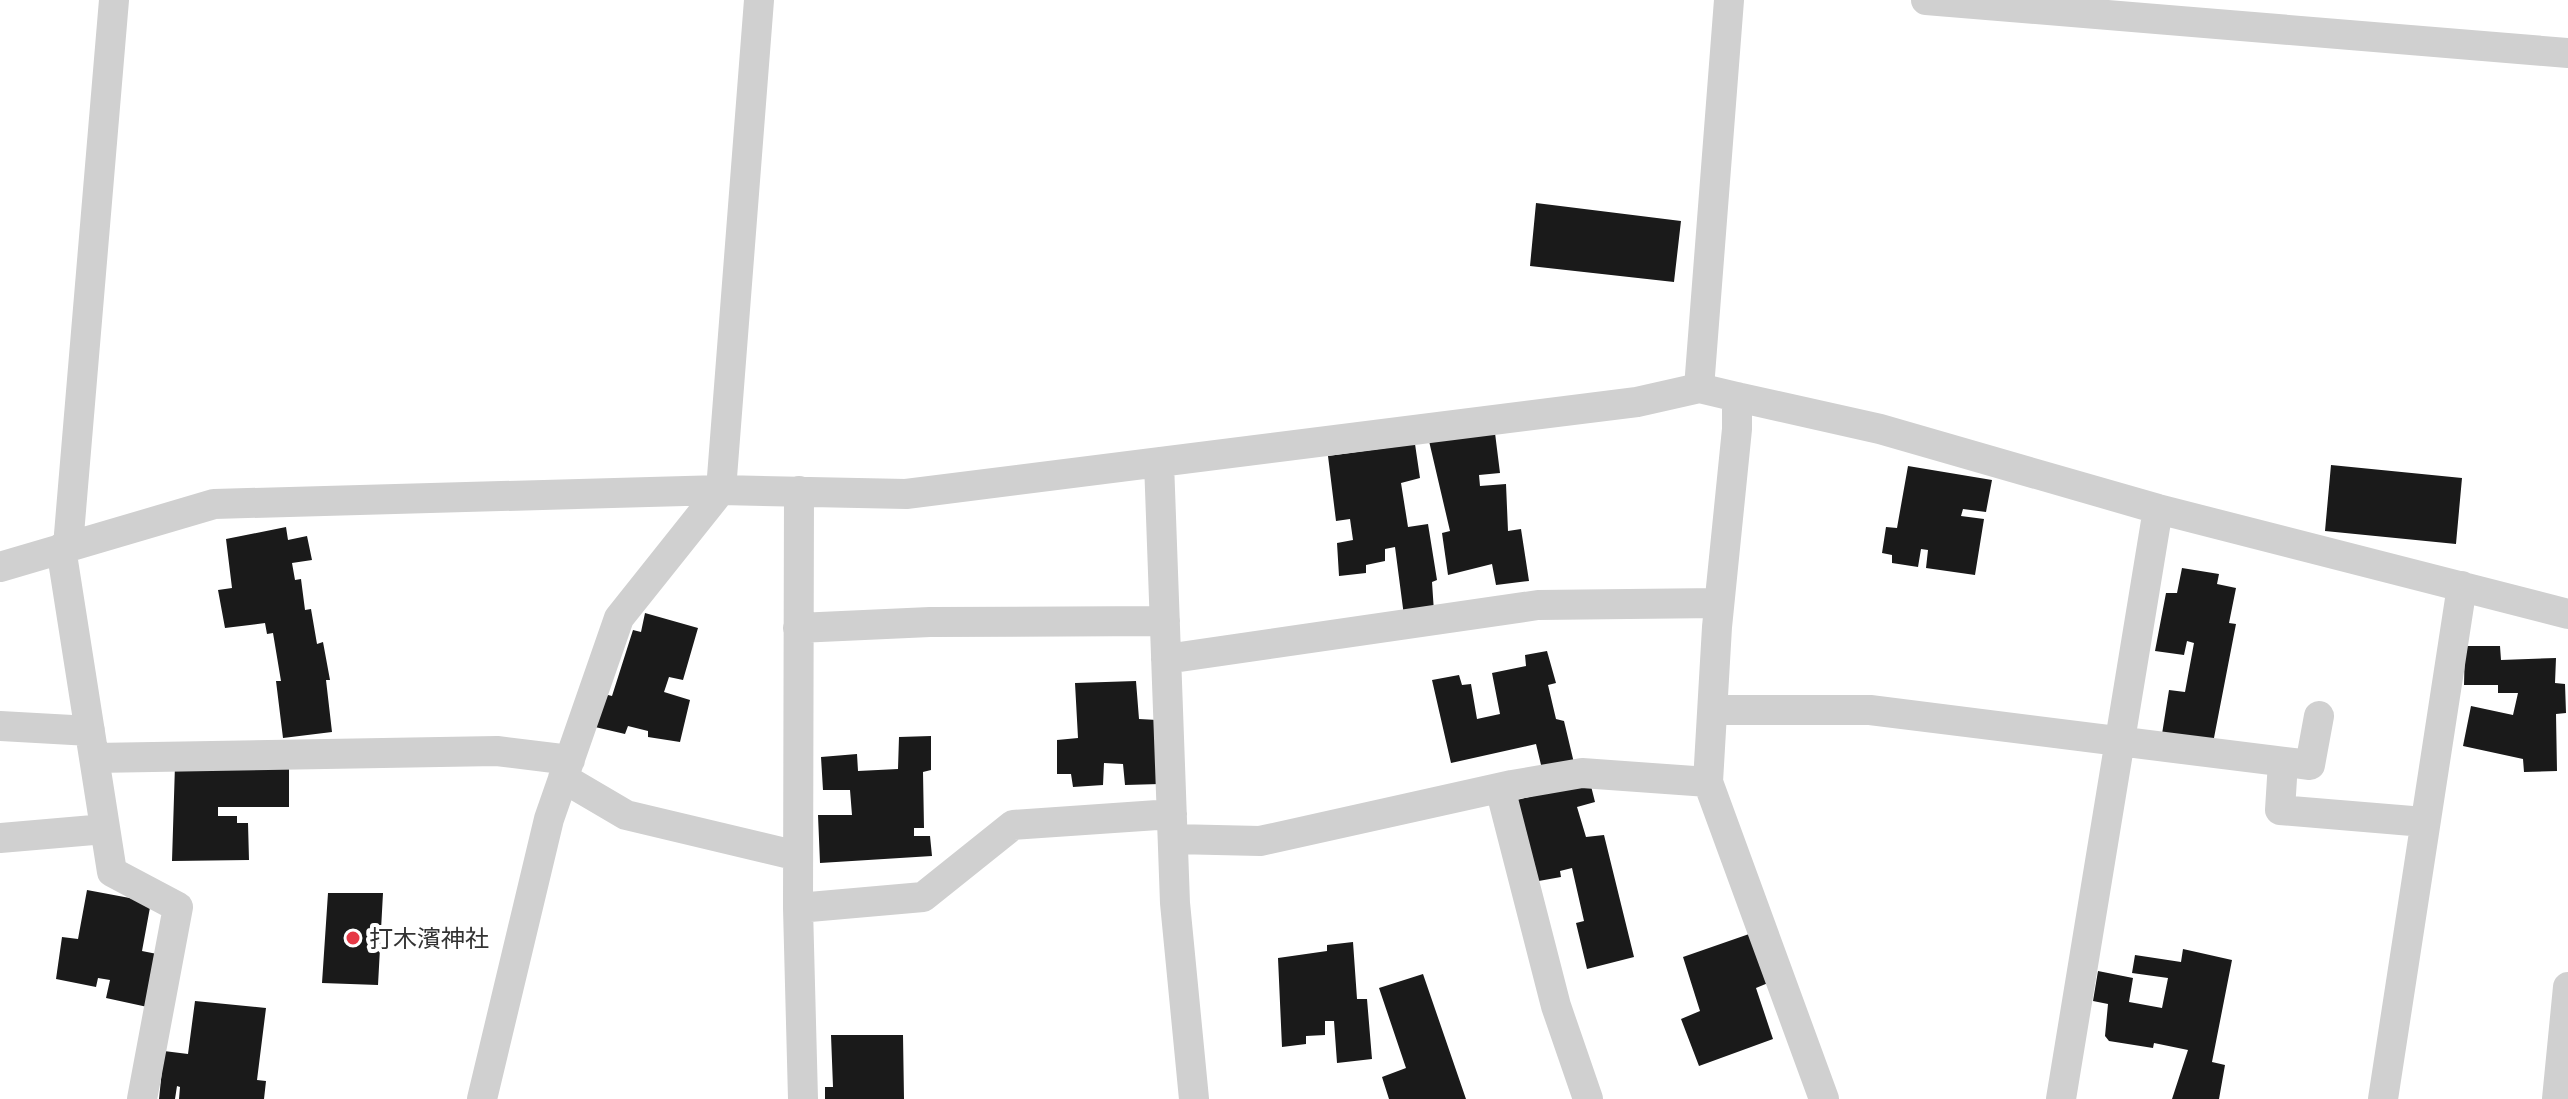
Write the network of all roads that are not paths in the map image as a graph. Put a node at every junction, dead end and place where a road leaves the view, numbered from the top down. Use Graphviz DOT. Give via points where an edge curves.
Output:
graph roads {
  1 [pos="114,0"];
  2 [pos="759,0"];
  3 [pos="1729,0"];
  4 [pos="1926,0"];
  5 [pos="2568,53"];
  6 [pos="1699,388"];
  7 [pos="1737,397"];
  8 [pos="1159,462"];
  9 [pos="721,490"];
  10 [pos="799,491"];
  11 [pos="2158,509"];
  12 [pos="64,547"];
  13 [pos="0,567"];
  14 [pos="2462,586"];
  15 [pos="1719,603"];
  16 [pos="2568,614"];
  17 [pos="1165,621"];
  18 [pos="798,628"];
  19 [pos="1166,659"];
  20 [pos="1713,710"];
  21 [pos="2319,716"];
  22 [pos="0,726"];
  23 [pos="2121,740"];
  24 [pos="92,744"];
  25 [pos="2283,762"];
  26 [pos="566,769"];
  27 [pos="1708,782"];
  28 [pos="1500,788"];
  29 [pos="2424,822"];
  30 [pos="1173,826"];
  31 [pos="105,829"];
  32 [pos="0,838"];
  33 [pos="798,856"];
  34 [pos="798,908"];
  35 [pos="2568,987"];
  36 [pos="142,1099"];
  37 [pos="482,1099"];
  38 [pos="803,1099"];
  39 [pos="1194,1099"];
  40 [pos="1588,1099"];
  41 [pos="1824,1099"];
  42 [pos="2061,1099"];
  43 [pos="2383,1099"];
  44 [pos="2557,1099"];
  1 -- 12 [label="street"];
  2 -- 9 [label="street"];
  3 -- 6 [label="street"];
  4 -- 5 [label="street"];
  6 -- 7 [label="street"];
  6 -- 8 [label="street" via="1637,402"];
  7 -- 11 [label="street" via="1880,429"];
  7 -- 15 [label="street"];
  8 -- 10 [label="street" via="906,494"];
  8 -- 17 [label="street"];
  9 -- 10 [label="street"];
  9 -- 12 [label="street" via="214,504"];
  9 -- 26 [label="street" via="619,618"];
  10 -- 18 [label="street"];
  11 -- 14 [label="street"];
  11 -- 23 [label="street"];
  12 -- 13 [label="street"];
  12 -- 24 [label="street"];
  14 -- 16 [label="street"];
  14 -- 29 [label="street"];
  15 -- 19 [label="street" via="1538,605"];
  15 -- 20 [label="street"];
  17 -- 18 [label="street"];
  17 -- 19 [label="street"];
  18 -- 33 [label="street"];
  19 -- 30 [label="street"];
  20 -- 23 [label="street" via="1870,710"];
  20 -- 27 [label="street"];
  21 -- 25 [label="street" via="2310,765"];
  22 -- 24 [label="street"];
  23 -- 25 [label="street"];
  23 -- 42 [label="street"];
  24 -- 26 [label="street" via="497,751"];
  24 -- 31 [label="street"];
  25 -- 29 [label="street" via="2280,810"];
  26 -- 33 [label="street" via="626,815"];
  26 -- 37 [label="street" via="549,819"];
  27 -- 28 [label="street" via="1582,773"];
  27 -- 41 [label="street"];
  28 -- 30 [label="street" via="1260,841"];
  28 -- 40 [label="street" via="1556,1006"];
  29 -- 43 [label="street"];
  30 -- 34 [label="street" via="1013,825 923,897"];
  30 -- 39 [label="street"];
  31 -- 32 [label="street"];
  31 -- 36 [label="street" via="112,872 178,907"];
  33 -- 34 [label="street"];
  34 -- 38 [label="street"];
  35 -- 44 [label="street"];
}
